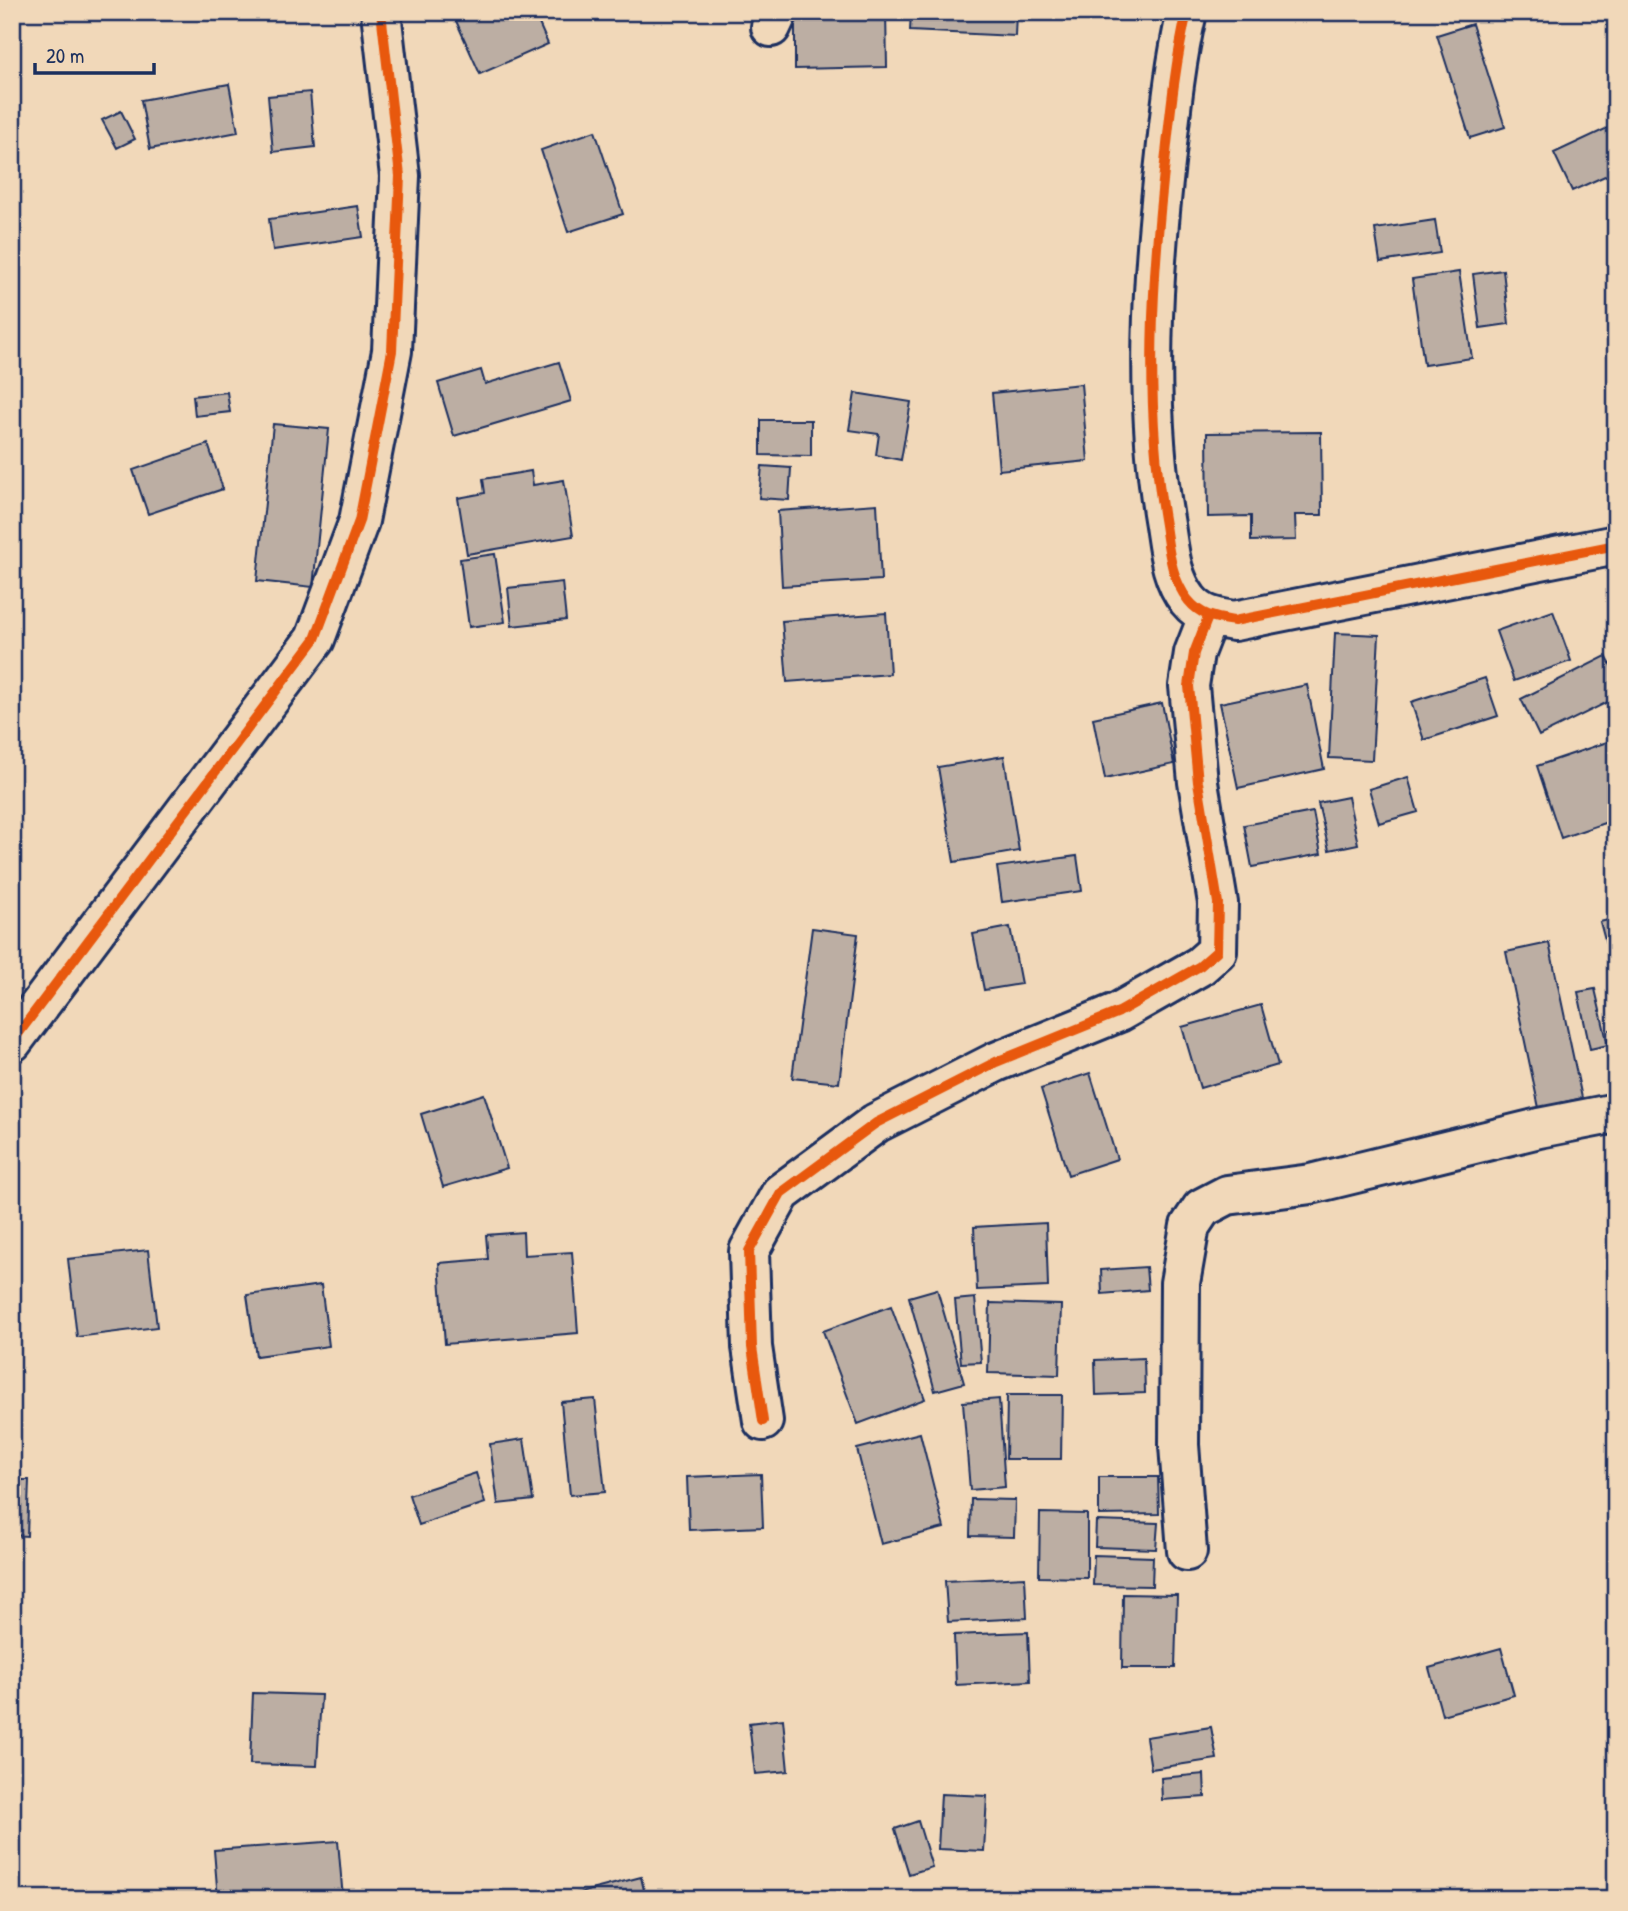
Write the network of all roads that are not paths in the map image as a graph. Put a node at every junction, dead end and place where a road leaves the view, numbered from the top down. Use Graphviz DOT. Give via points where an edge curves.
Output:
graph roads {
  1 [pos="381,12"];
  2 [pos="1187,12"];
  3 [pos="1616,545"];
  4 [pos="1208,617"];
  5 [pos="12,1042"];
  6 [pos="1616,1113"];
  7 [pos="763,1421"];
  8 [pos="1187,1551"];
  1 -- 5 [label="street" via="400,176 392,351 359,521 316,639"];
  2 -- 4 [label="street" via="1178,51 1158,221 1152,361 1158,488 1173,573 1188,600"];
  3 -- 4 [label="street" via="1234,621"];
  4 -- 7 [label="street" via="1194,653 1189,686 1198,782 1219,903 1217,951 1200,966 1119,1012 996,1062 876,1122 781,1192 749,1251 752,1347"];
  6 -- 8 [label="street" via="1311,1184 1227,1195 1202,1208 1189,1226 1180,1283 1179,1445"];
}
